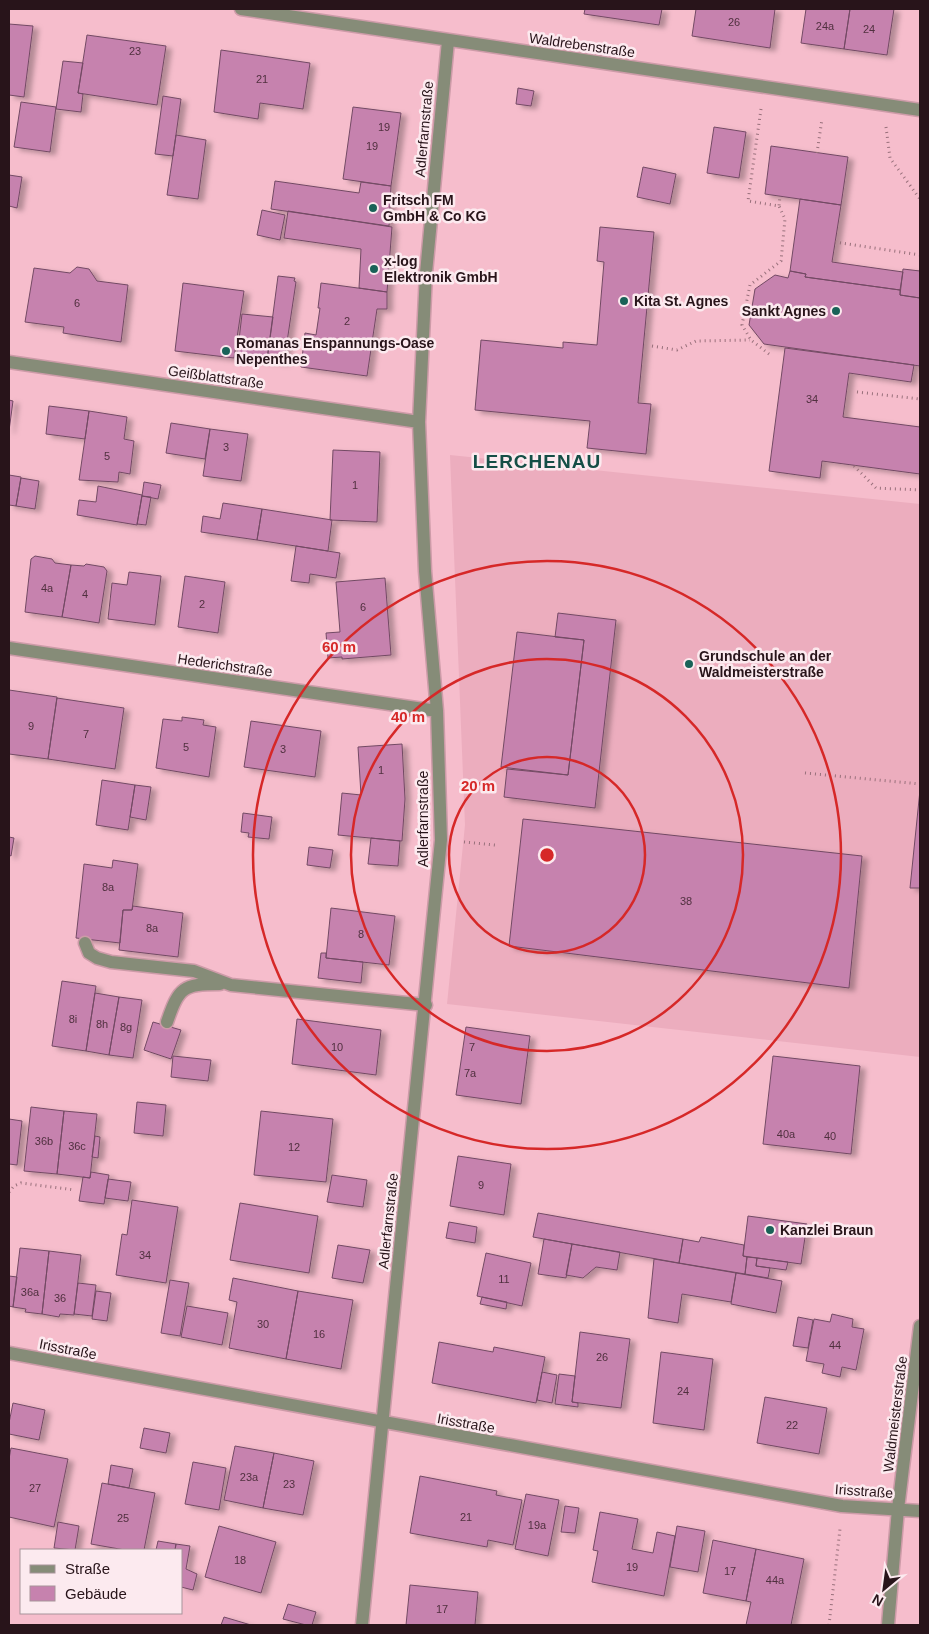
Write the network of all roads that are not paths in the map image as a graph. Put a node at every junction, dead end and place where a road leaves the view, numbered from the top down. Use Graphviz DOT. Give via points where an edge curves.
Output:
graph roads {
  1 [pos="240,9"];
  2 [pos="448,41"];
  3 [pos="920,110"];
  4 [pos="9,362"];
  5 [pos="419,422"];
  6 [pos="9,648"];
  7 [pos="437,711"];
  8 [pos="85,944"];
  9 [pos="231,985"];
  10 [pos="426,1005"];
  11 [pos="167,1022"];
  12 [pos="920,1326"];
  13 [pos="9,1353"];
  14 [pos="383,1423"];
  15 [pos="898,1509"];
  16 [pos="920,1511"];
  17 [pos="362,1625"];
  18 [pos="888,1625"];
  1 -- 2 [label="street, Waldrebenstraße"];
  2 -- 3 [label="street, Waldrebenstraße"];
  2 -- 5 [label="street, Adlerfarnstraße" via="426,273"];
  4 -- 5 [label="street, Geißblattstraße"];
  5 -- 7 [label="street, Adlerfarnstraße" via="424,571"];
  6 -- 7 [label="street, Hederichstraße"];
  7 -- 10 [label="street, Adlerfarnstraße" via="441,840"];
  8 -- 9 [label="street" via="97,958 111,962 194,971"];
  9 -- 10 [label="street"];
  9 -- 11 [label="street" via="189,986 174,1003"];
  10 -- 14 [label="street, Adlerfarnstraße"];
  12 -- 15 [label="street, Waldmeisterstraße"];
  13 -- 14 [label="street, Irisstraße"];
  14 -- 15 [label="street, Irisstraße" via="842,1506"];
  14 -- 17 [label="street, Adlerfarnstraße"];
  15 -- 16 [label="street, Irisstraße"];
  15 -- 18 [label="street, Waldmeisterstraße"];
}
